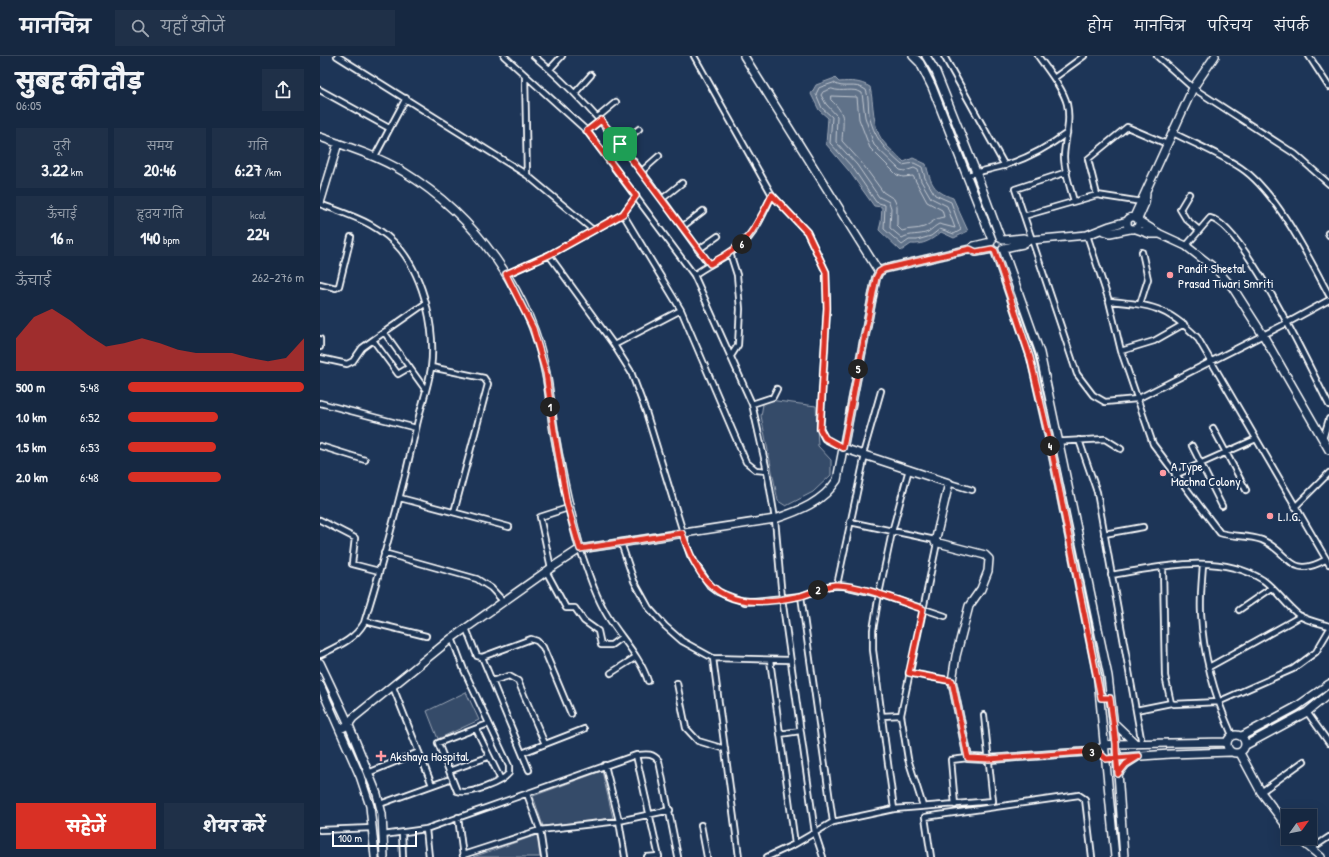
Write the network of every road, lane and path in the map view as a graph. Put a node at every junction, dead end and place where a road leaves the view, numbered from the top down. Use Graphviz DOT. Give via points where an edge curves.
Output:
graph roads {
  1 [pos="337,56"];
  2 [pos="504,56"];
  3 [pos="534,56"];
  4 [pos="562,56"];
  5 [pos="694,56"];
  6 [pos="744,56"];
  7 [pos="913,56"];
  8 [pos="926,56"];
  9 [pos="944,56"];
  10 [pos="1038,56"];
  11 [pos="1084,56"];
  12 [pos="1157,56"];
  13 [pos="1215,56"];
  14 [pos="1309,56"];
  15 [pos="550,69"];
  16 [pos="525,75"];
  17 [pos="592,75"];
  18 [pos="1054,78"];
  19 [pos="1329,87"];
  20 [pos="1193,88"];
  21 [pos="320,90"];
  22 [pos="574,92"];
  23 [pos="406,98"];
  24 [pos="616,102"];
  25 [pos="600,119"];
  26 [pos="389,128"];
  27 [pos="638,129"];
  28 [pos="587,131"];
  29 [pos="1067,133"];
  30 [pos="1173,133"];
  31 [pos="320,137"];
  32 [pos="338,143"];
  33 [pos="620,144"];
  34 [pos="1168,144"];
  35 [pos="375,156"];
  36 [pos="659,156"];
  37 [pos="1005,166"];
  38 [pos="642,171"];
  39 [pos="976,172"];
  40 [pos="1067,172"];
  41 [pos="527,175"];
  42 [pos="966,176"];
  43 [pos="682,183"];
  44 [pos="1329,184"];
  45 [pos="1188,194"];
  46 [pos="772,195"];
  47 [pos="1098,195"];
  48 [pos="636,196"];
  49 [pos="662,199"];
  50 [pos="1074,201"];
  51 [pos="1143,203"];
  52 [pos="320,204"];
  53 [pos="703,211"];
  54 [pos="623,214"];
  55 [pos="1024,216"];
  56 [pos="1134,223"];
  57 [pos="682,226"];
  58 [pos="594,230"];
  59 [pos="1199,230"];
  60 [pos="1087,235"];
  61 [pos="718,236"];
  62 [pos="351,237"];
  63 [pos="1002,239"];
  64 [pos="1031,240"];
  65 [pos="992,246"];
  66 [pos="1186,246"];
  67 [pos="1004,248"];
  68 [pos="698,250"];
  69 [pos="1142,252"];
  70 [pos="730,253"];
  71 [pos="549,255"];
  72 [pos="710,264"];
  73 [pos="879,272"];
  74 [pos="506,274"];
  75 [pos="694,275"];
  76 [pos="1014,282"];
  77 [pos="320,284"];
  78 [pos="1006,285"];
  79 [pos="1329,295"];
  80 [pos="1329,300"];
  81 [pos="1109,301"];
  82 [pos="426,303"];
  83 [pos="1140,304"];
  84 [pos="681,310"];
  85 [pos="1287,323"];
  86 [pos="1184,324"];
  87 [pos="384,332"];
  88 [pos="1263,335"];
  89 [pos="320,339"];
  90 [pos="373,340"];
  91 [pos="614,344"];
  92 [pos="320,347"];
  93 [pos="1121,351"];
  94 [pos="731,356"];
  95 [pos="320,358"];
  96 [pos="1211,361"];
  97 [pos="410,367"];
  98 [pos="431,367"];
  99 [pos="425,388"];
  100 [pos="777,389"];
  101 [pos="881,391"];
  102 [pos="1137,399"];
  103 [pos="320,403"];
  104 [pos="752,404"];
  105 [pos="1329,406"];
  106 [pos="1329,419"];
  107 [pos="416,428"];
  108 [pos="1213,428"];
  109 [pos="1323,438"];
  110 [pos="1256,439"];
  111 [pos="1079,440"];
  112 [pos="1059,441"];
  113 [pos="1050,442"];
  114 [pos="320,446"];
  115 [pos="1192,446"];
  116 [pos="843,448"];
  117 [pos="1121,449"];
  118 [pos="1329,450"];
  119 [pos="1226,452"];
  120 [pos="864,455"];
  121 [pos="365,460"];
  122 [pos="1201,464"];
  123 [pos="909,469"];
  124 [pos="767,471"];
  125 [pos="1329,473"];
  126 [pos="1175,475"];
  127 [pos="949,482"];
  128 [pos="972,490"];
  129 [pos="1246,490"];
  130 [pos="400,498"];
  131 [pos="1222,506"];
  132 [pos="1295,507"];
  133 [pos="568,508"];
  134 [pos="454,512"];
  135 [pos="775,519"];
  136 [pos="320,520"];
  137 [pos="850,522"];
  138 [pos="509,526"];
  139 [pos="1143,527"];
  140 [pos="892,532"];
  141 [pos="682,533"];
  142 [pos="1104,534"];
  143 [pos="936,542"];
  144 [pos="621,543"];
  145 [pos="580,549"];
  146 [pos="384,553"];
  147 [pos="1328,563"];
  148 [pos="1203,564"];
  149 [pos="1163,567"];
  150 [pos="549,569"];
  151 [pos="379,571"];
  152 [pos="1111,575"];
  153 [pos="837,585"];
  154 [pos="1271,588"];
  155 [pos="878,594"];
  156 [pos="801,596"];
  157 [pos="782,598"];
  158 [pos="503,602"];
  159 [pos="923,609"];
  160 [pos="1239,610"];
  161 [pos="945,616"];
  162 [pos="1301,616"];
  163 [pos="365,621"];
  164 [pos="1329,626"];
  165 [pos="466,628"];
  166 [pos="1329,630"];
  167 [pos="1099,633"];
  168 [pos="1089,635"];
  169 [pos="426,636"];
  170 [pos="622,637"];
  171 [pos="452,638"];
  172 [pos="320,655"];
  173 [pos="482,657"];
  174 [pos="636,657"];
  175 [pos="712,658"];
  176 [pos="770,660"];
  177 [pos="790,660"];
  178 [pos="320,663"];
  179 [pos="1208,668"];
  180 [pos="611,673"];
  181 [pos="909,673"];
  182 [pos="492,681"];
  183 [pos="648,681"];
  184 [pos="952,681"];
  185 [pos="677,683"];
  186 [pos="1329,684"];
  187 [pos="320,685"];
  188 [pos="393,687"];
  189 [pos="1329,694"];
  190 [pos="1101,698"];
  191 [pos="1110,698"];
  192 [pos="1218,702"];
  193 [pos="1171,703"];
  194 [pos="1136,710"];
  195 [pos="1307,712"];
  196 [pos="571,714"];
  197 [pos="984,714"];
  198 [pos="901,715"];
  199 [pos="882,716"];
  200 [pos="349,720"];
  201 [pos="1113,722"];
  202 [pos="488,724"];
  203 [pos="338,726"];
  204 [pos="476,729"];
  205 [pos="584,729"];
  206 [pos="800,731"];
  207 [pos="780,734"];
  208 [pos="1232,735"];
  209 [pos="1242,736"];
  210 [pos="1227,742"];
  211 [pos="1329,743"];
  212 [pos="544,744"];
  213 [pos="1116,744"];
  214 [pos="1139,744"];
  215 [pos="1105,745"];
  216 [pos="1246,745"];
  217 [pos="725,749"];
  218 [pos="1098,751"];
  219 [pos="419,752"];
  220 [pos="522,752"];
  221 [pos="1231,752"];
  222 [pos="1240,753"];
  223 [pos="637,755"];
  224 [pos="1139,756"];
  225 [pos="488,757"];
  226 [pos="968,758"];
  227 [pos="1116,758"];
  228 [pos="989,759"];
  229 [pos="1106,759"];
  230 [pos="1304,761"];
  231 [pos="605,765"];
  232 [pos="529,770"];
  233 [pos="449,771"];
  234 [pos="368,773"];
  235 [pos="1118,774"];
  236 [pos="446,780"];
  237 [pos="501,780"];
  238 [pos="432,785"];
  239 [pos="1261,792"];
  240 [pos="527,794"];
  241 [pos="380,804"];
  242 [pos="955,805"];
  243 [pos="923,806"];
  244 [pos="670,810"];
  245 [pos="894,810"];
  246 [pos="650,814"];
  247 [pos="458,817"];
  248 [pos="1281,819"];
  249 [pos="619,820"];
  250 [pos="833,822"];
  251 [pos="701,825"];
  252 [pos="373,828"];
  253 [pos="426,829"];
  254 [pos="320,830"];
  255 [pos="540,830"];
  256 [pos="402,833"];
  257 [pos="815,833"];
  258 [pos="383,835"];
  259 [pos="1329,837"];
  260 [pos="795,844"];
  261 [pos="1306,845"];
  262 [pos="1311,849"];
  263 [pos="463,856"];
  264 [pos="659,856"];
  265 [pos="375,857"];
  266 [pos="384,857"];
  267 [pos="403,857"];
  268 [pos="429,857"];
  269 [pos="544,857"];
  270 [pos="625,857"];
  271 [pos="647,857"];
  272 [pos="678,857"];
  273 [pos="707,857"];
  274 [pos="739,857"];
  275 [pos="767,857"];
  276 [pos="823,857"];
  277 [pos="932,857"];
  278 [pos="1092,857"];
  279 [pos="1115,857"];
  280 [pos="1124,857"];
  281 [pos="1321,857"];
  1 -- 23 [label="street"];
  2 -- 16 [label="street"];
  3 -- 15 [label="street"];
  4 -- 15 [label="street"];
  5 -- 46 [label="street"];
  6 -- 73 [label="main road"];
  7 -- 42 [label="main road" via="920,63 932,87"];
  8 -- 39 [label="main road" via="936,72"];
  9 -- 37 [label="street"];
  10 -- 18 [label="street"];
  11 -- 18 [label="street"];
  12 -- 20 [label="street"];
  13 -- 20 [label="main road"];
  14 -- 19 [label="street"];
  15 -- 22 [label="street"];
  16 -- 28 [label="street"];
  16 -- 41 [label="street"];
  17 -- 22 [label="street"];
  18 -- 29 [label="street" via="1067,102"];
  20 -- 30 [label="main road"];
  20 -- 44 [label="street" via="1295,154"];
  21 -- 26 [label="street"];
  22 -- 25 [label="street"];
  23 -- 26 [label="street"];
  23 -- 41 [label="street"];
  24 -- 25 [label="street"];
  25 -- 28 [label="street"];
  25 -- 33 [label="street"];
  26 -- 35 [label="street"];
  27 -- 33 [label="street"];
  28 -- 48 [label="street"];
  29 -- 37 [label="street" via="1049,146"];
  29 -- 40 [label="street" via="1064,158"];
  30 -- 34 [label="main road"];
  30 -- 79 [label="street" via="1241,168 1256,181 1271,198 1299,240"];
  31 -- 32 [label="main road"];
  32 -- 35 [label="main road"];
  32 -- 52 [label="main road"];
  33 -- 38 [label="street"];
  34 -- 47 [label="street" via="1127,127 1088,159"];
  34 -- 51 [label="main road"];
  35 -- 74 [label="main road" via="422,183 445,203 476,235"];
  36 -- 38 [label="street"];
  37 -- 39 [label="street"];
  38 -- 49 [label="street"];
  39 -- 42 [label="street"];
  39 -- 63 [label="main road"];
  40 -- 50 [label="street"];
  40 -- 55 [label="street" via="1015,189"];
  41 -- 58 [label="street"];
  42 -- 65 [label="main road"];
  43 -- 49 [label="street"];
  45 -- 59 [label="street" via="1180,209 1186,219"];
  46 -- 70 [label="street" via="746,241"];
  46 -- 116 [label="street" via="807,232 826,272 827,308 820,429 825,438"];
  47 -- 50 [label="street"];
  47 -- 51 [label="street"];
  48 -- 54 [label="street"];
  48 -- 75 [label="street"];
  49 -- 57 [label="street"];
  50 -- 55 [label="street"];
  51 -- 56 [label="main road"];
  52 -- 82 [label="street" via="368,222 389,238 413,268"];
  53 -- 57 [label="street"];
  54 -- 58 [label="street"];
  54 -- 84 [label="street"];
  55 -- 64 [label="street"];
  56 -- 60 [label="main road" via="1110,233 1101,230"];
  56 -- 66 [label="main road"];
  57 -- 68 [label="street"];
  58 -- 71 [label="street"];
  59 -- 66 [label="street"];
  59 -- 85 [label="street" via="1210,218 1229,230 1242,246"];
  60 -- 64 [label="main road"];
  60 -- 81 [label="street"];
  61 -- 68 [label="street"];
  62 -- 77 [label="street" via="339,286 336,288"];
  63 -- 64 [label="main road"];
  63 -- 65 [label="main road"];
  63 -- 67 [label="main road"];
  64 -- 67 [label="main road"];
  64 -- 102 [label="street" via="1082,383 1093,396 1105,402"];
  65 -- 67 [label="main road"];
  65 -- 73 [label="main road" via="974,246"];
  65 -- 78 [label="main road"];
  66 -- 88 [label="main road" via="1217,270 1233,288"];
  67 -- 76 [label="main road"];
  68 -- 72 [label="street"];
  69 -- 83 [label="street" via="1148,279"];
  70 -- 72 [label="street"];
  70 -- 94 [label="street" via="737,275 740,309 738,344"];
  71 -- 74 [label="street"];
  71 -- 91 [label="street"];
  72 -- 75 [label="street"];
  73 -- 116 [label="main road"];
  74 -- 133 [label="main road" via="533,328 546,373"];
  75 -- 94 [label="street"];
  76 -- 78 [label="main road"];
  76 -- 112 [label="main road" via="1040,353"];
  78 -- 113 [label="main road" via="1030,357"];
  80 -- 85 [label="street"];
  81 -- 83 [label="street"];
  81 -- 93 [label="street"];
  82 -- 87 [label="street"];
  82 -- 98 [label="street" via="431,331"];
  83 -- 86 [label="street" via="1162,310"];
  84 -- 91 [label="street"];
  84 -- 124 [label="street" via="746,462 756,470"];
  85 -- 88 [label="street"];
  85 -- 105 [label="street"];
  86 -- 93 [label="street" via="1154,341"];
  86 -- 96 [label="street" via="1197,337"];
  87 -- 90 [label="street"];
  87 -- 97 [label="street"];
  88 -- 96 [label="street"];
  88 -- 109 [label="main road"];
  89 -- 92 [label="street"];
  90 -- 95 [label="street" via="362,348 351,363"];
  90 -- 97 [label="street" via="398,374"];
  91 -- 141 [label="street" via="640,393"];
  93 -- 102 [label="street"];
  94 -- 104 [label="street"];
  96 -- 102 [label="street"];
  96 -- 110 [label="street"];
  97 -- 99 [label="street"];
  98 -- 99 [label="street"];
  98 -- 134 [label="street" via="484,378 488,384"];
  99 -- 107 [label="street"];
  100 -- 104 [label="street" via="773,397"];
  101 -- 120 [label="street"];
  102 -- 126 [label="street" via="1153,444"];
  103 -- 107 [label="street"];
  104 -- 124 [label="street"];
  106 -- 109 [label="street"];
  107 -- 130 [label="street"];
  108 -- 119 [label="street"];
  109 -- 118 [label="main road"];
  110 -- 119 [label="street"];
  110 -- 132 [label="street"];
  111 -- 112 [label="street"];
  111 -- 117 [label="street" via="1105,439"];
  111 -- 142 [label="street" via="1097,492"];
  112 -- 113 [label="street"];
  112 -- 167 [label="main road"];
  113 -- 168 [label="main road"];
  114 -- 121 [label="street"];
  115 -- 122 [label="street"];
  116 -- 120 [label="main road"];
  116 -- 135 [label="main road" via="837,480 828,492 798,511"];
  119 -- 122 [label="street"];
  119 -- 129 [label="street"];
  120 -- 123 [label="main road"];
  120 -- 137 [label="street"];
  122 -- 126 [label="street"];
  122 -- 131 [label="street"];
  123 -- 127 [label="main road"];
  123 -- 140 [label="street"];
  124 -- 135 [label="street"];
  125 -- 132 [label="street"];
  126 -- 147 [label="street" via="1220,533 1261,540 1300,568"];
  127 -- 128 [label="street"];
  127 -- 143 [label="main road"];
  130 -- 134 [label="street"];
  130 -- 146 [label="street"];
  132 -- 147 [label="street"];
  133 -- 145 [label="main road"];
  133 -- 150 [label="street" via="540,517"];
  134 -- 138 [label="street"];
  135 -- 141 [label="main road"];
  135 -- 157 [label="street"];
  136 -- 151 [label="street" via="355,538 352,564"];
  137 -- 140 [label="street"];
  137 -- 153 [label="street"];
  139 -- 142 [label="street"];
  140 -- 143 [label="street"];
  140 -- 155 [label="street"];
  141 -- 144 [label="main road"];
  141 -- 157 [label="street" via="690,555 710,586 718,592 745,602"];
  142 -- 152 [label="street"];
  143 -- 159 [label="street"];
  143 -- 184 [label="main road" via="985,555 990,562 981,589 969,606"];
  144 -- 145 [label="main road"];
  144 -- 175 [label="street" via="634,581 649,608 682,641"];
  145 -- 150 [label="main road"];
  145 -- 170 [label="street" via="598,598"];
  146 -- 151 [label="street"];
  146 -- 158 [label="street" via="477,579 491,588"];
  148 -- 149 [label="street"];
  148 -- 154 [label="street" via="1237,567"];
  148 -- 179 [label="street" via="1200,613"];
  149 -- 152 [label="street"];
  149 -- 193 [label="street" via="1165,676"];
  150 -- 158 [label="main road"];
  150 -- 170 [label="street" via="566,608 575,608 584,621 594,626 599,633 601,645 611,645"];
  151 -- 163 [label="street"];
  152 -- 194 [label="street"];
  153 -- 155 [label="street"];
  153 -- 156 [label="street"];
  154 -- 160 [label="street"];
  154 -- 162 [label="street"];
  155 -- 159 [label="street"];
  155 -- 199 [label="street" via="872,637"];
  156 -- 157 [label="street"];
  156 -- 250 [label="street"];
  157 -- 177 [label="street"];
  158 -- 165 [label="main road"];
  159 -- 161 [label="street"];
  159 -- 181 [label="street"];
  162 -- 164 [label="street"];
  162 -- 179 [label="street"];
  163 -- 169 [label="street"];
  163 -- 172 [label="street" via="358,634"];
  165 -- 171 [label="main road"];
  165 -- 173 [label="street" via="477,656"];
  166 -- 192 [label="street" via="1316,652 1293,669"];
  167 -- 168 [label="main road"];
  167 -- 191 [label="main road"];
  168 -- 190 [label="main road"];
  170 -- 174 [label="street"];
  171 -- 188 [label="main road"];
  171 -- 202 [label="street"];
  173 -- 182 [label="street"];
  173 -- 196 [label="street" via="531,640 537,641 543,647"];
  174 -- 180 [label="street"];
  174 -- 183 [label="street"];
  175 -- 176 [label="street"];
  175 -- 217 [label="street"];
  176 -- 177 [label="street"];
  176 -- 207 [label="street"];
  177 -- 206 [label="street"];
  178 -- 200 [label="main road"];
  179 -- 192 [label="street"];
  181 -- 184 [label="street"];
  181 -- 198 [label="street"];
  182 -- 212 [label="street" via="509,676 518,681"];
  182 -- 220 [label="street"];
  184 -- 226 [label="main road"];
  185 -- 217 [label="street" via="686,728 698,741"];
  186 -- 209 [label="main road" via="1296,707"];
  187 -- 203 [label="main road"];
  188 -- 200 [label="main road"];
  188 -- 219 [label="street"];
  189 -- 195 [label="main road"];
  190 -- 191 [label="main road"];
  190 -- 215 [label="main road"];
  191 -- 201 [label="main road"];
  192 -- 193 [label="street" via="1177,706"];
  192 -- 208 [label="street"];
  193 -- 194 [label="street"];
  194 -- 214 [label="street"];
  195 -- 211 [label="street"];
  195 -- 216 [label="main road"];
  197 -- 228 [label="street"];
  198 -- 199 [label="street"];
  198 -- 243 [label="street" via="908,759"];
  199 -- 245 [label="street"];
  200 -- 203 [label="main road"];
  200 -- 234 [label="main road"];
  201 -- 213 [label="main road"];
  201 -- 214 [label="main road"];
  202 -- 204 [label="street"];
  202 -- 237 [label="street" via="509,766 509,773"];
  203 -- 252 [label="main road" via="370,806"];
  204 -- 225 [label="street"];
  204 -- 233 [label="street" via="438,743"];
  205 -- 212 [label="street"];
  206 -- 207 [label="street"];
  206 -- 257 [label="street"];
  207 -- 260 [label="street"];
  208 -- 209 [label="main road"];
  208 -- 210 [label="main road"];
  209 -- 216 [label="main road"];
  210 -- 214 [label="main road"];
  210 -- 221 [label="main road" via="1227,748"];
  212 -- 220 [label="street"];
  213 -- 214 [label="main road"];
  213 -- 215 [label="main road"];
  213 -- 227 [label="main road"];
  215 -- 218 [label="main road"];
  215 -- 229 [label="main road"];
  216 -- 222 [label="main road"];
  217 -- 274 [label="street"];
  218 -- 228 [label="main road"];
  218 -- 229 [label="main road"];
  219 -- 234 [label="street"];
  219 -- 238 [label="street"];
  220 -- 232 [label="street"];
  221 -- 222 [label="main road"];
  221 -- 224 [label="main road"];
  222 -- 239 [label="main road"];
  223 -- 231 [label="street"];
  223 -- 244 [label="street" via="650,754 659,761"];
  223 -- 246 [label="street"];
  224 -- 227 [label="main road"];
  224 -- 235 [label="main road" via="1126,764"];
  225 -- 233 [label="street"];
  225 -- 237 [label="street"];
  226 -- 228 [label="main road"];
  226 -- 242 [label="street" via="951,760"];
  227 -- 229 [label="main road"];
  227 -- 235 [label="main road"];
  228 -- 242 [label="street" via="993,801"];
  229 -- 279 [label="main road"];
  230 -- 239 [label="street"];
  231 -- 240 [label="street"];
  231 -- 249 [label="street"];
  233 -- 237 [label="street" via="457,791 462,792"];
  234 -- 241 [label="main road"];
  235 -- 280 [label="main road"];
  236 -- 238 [label="street"];
  238 -- 241 [label="street"];
  239 -- 248 [label="main road"];
  240 -- 247 [label="street"];
  240 -- 255 [label="street"];
  241 -- 258 [label="main road"];
  242 -- 243 [label="street"];
  243 -- 245 [label="street"];
  244 -- 246 [label="street"];
  244 -- 272 [label="street"];
  245 -- 250 [label="street"];
  246 -- 249 [label="street"];
  246 -- 264 [label="street"];
  247 -- 253 [label="street"];
  247 -- 263 [label="street"];
  249 -- 255 [label="street"];
  249 -- 270 [label="street"];
  250 -- 257 [label="street"];
  251 -- 273 [label="street"];
  252 -- 254 [label="street"];
  252 -- 265 [label="main road"];
  253 -- 256 [label="street"];
  253 -- 268 [label="street"];
  255 -- 263 [label="street"];
  255 -- 269 [label="street"];
  256 -- 258 [label="street"];
  256 -- 267 [label="street"];
  257 -- 260 [label="street"];
  257 -- 276 [label="street"];
  258 -- 266 [label="main road"];
  259 -- 262 [label="street"];
  260 -- 275 [label="street"];
  261 -- 262 [label="main road"];
  262 -- 281 [label="main road"];
  264 -- 271 [label="street"];
  277 -- 278 [label="street" via="925,817 1079,795 1085,799"];
}
